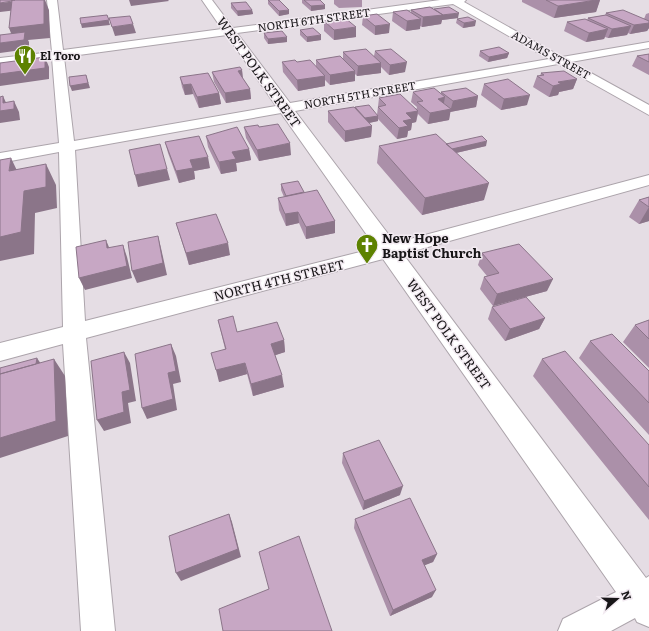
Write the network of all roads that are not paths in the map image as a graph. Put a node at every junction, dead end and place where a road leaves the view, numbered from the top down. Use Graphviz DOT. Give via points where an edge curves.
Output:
graph roads {
  1 [pos="52,0"];
  2 [pos="208,0"];
  3 [pos="456,0"];
  4 [pos="230,31"];
  5 [pos="649,44"];
  6 [pos="58,54"];
  7 [pos="559,60"];
  8 [pos="0,62"];
  9 [pos="286,108"];
  10 [pos="649,111"];
  11 [pos="67,146"];
  12 [pos="0,158"];
  13 [pos="649,180"];
  14 [pos="390,251"];
  15 [pos="74,332"];
  16 [pos="0,352"];
  17 [pos="646,600"];
  18 [pos="98,631"];
  19 [pos="575,631"];
  1 -- 6 [label="street"];
  2 -- 4 [label="street, WEST POLK STREET"];
  3 -- 4 [label="street, NORTH 6TH STREET"];
  3 -- 7 [label="street, ADAMS STREET"];
  4 -- 6 [label="street, NORTH 6TH STREET"];
  4 -- 9 [label="street, WEST POLK STREET"];
  5 -- 7 [label="street, NORTH 5TH STREET"];
  6 -- 8 [label="street, NORTH 6TH STREET"];
  6 -- 11 [label="street"];
  7 -- 9 [label="street, NORTH 5TH STREET"];
  7 -- 10 [label="street, ADAMS STREET"];
  9 -- 11 [label="street, NORTH 5TH STREET"];
  9 -- 14 [label="street, WEST POLK STREET"];
  11 -- 12 [label="street, NORTH 5TH STREET"];
  11 -- 15 [label="street"];
  13 -- 14 [label="street, NORTH 4TH STREET"];
  14 -- 15 [label="street, NORTH 4TH STREET"];
  14 -- 17 [label="street, WEST POLK STREET"];
  15 -- 16 [label="street, NORTH 4TH STREET"];
  15 -- 18 [label="street"];
  17 -- 19 [label="street"];
}
